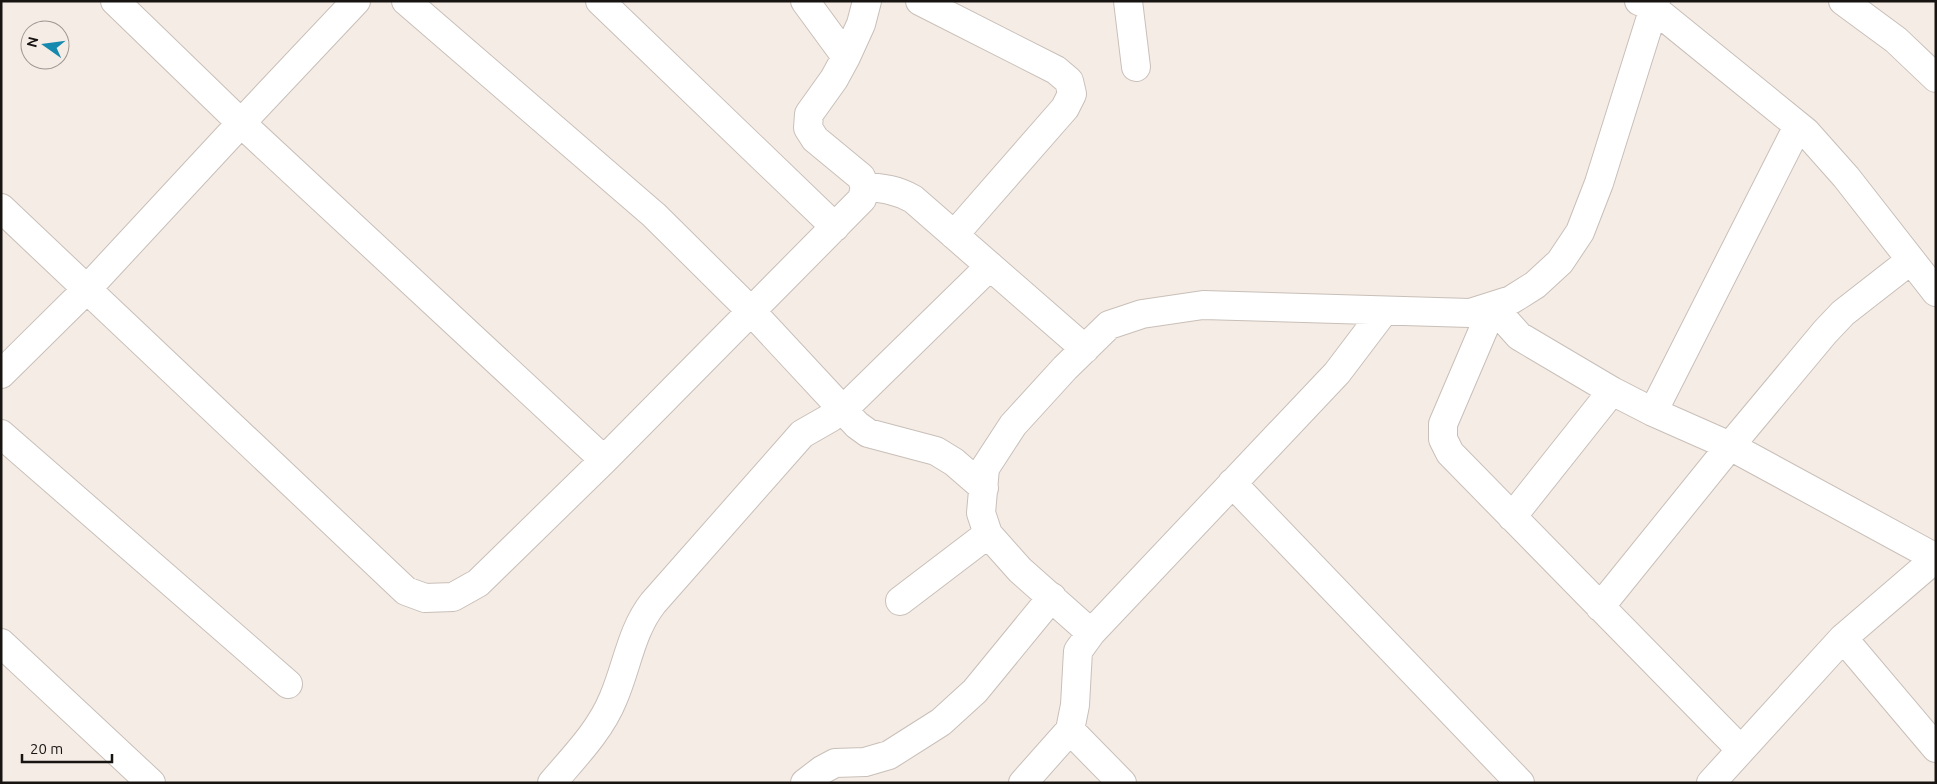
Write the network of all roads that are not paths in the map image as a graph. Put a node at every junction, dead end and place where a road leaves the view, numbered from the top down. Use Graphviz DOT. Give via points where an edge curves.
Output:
graph roads {
  1 [pos="115,1"];
  2 [pos="356,1"];
  3 [pos="406,1"];
  4 [pos="600,1"];
  5 [pos="805,1"];
  6 [pos="867,1"];
  7 [pos="920,1"];
  8 [pos="1128,1"];
  9 [pos="1843,1"];
  10 [pos="1649,3"];
  11 [pos="846,58"];
  12 [pos="1136,66"];
  13 [pos="1936,78"];
  14 [pos="241,123"];
  15 [pos="1798,126"];
  16 [pos="864,187"];
  17 [pos="1,208"];
  18 [pos="835,226"];
  19 [pos="954,235"];
  20 [pos="1911,260"];
  21 [pos="990,266"];
  22 [pos="87,289"];
  23 [pos="1936,292"];
  24 [pos="1493,307"];
  25 [pos="751,311"];
  26 [pos="1384,311"];
  27 [pos="1085,349"];
  28 [pos="1,374"];
  29 [pos="1612,391"];
  30 [pos="842,410"];
  31 [pos="1653,412"];
  32 [pos="1,434"];
  33 [pos="1730,446"];
  34 [pos="604,460"];
  35 [pos="1232,483"];
  36 [pos="984,488"];
  37 [pos="1512,517"];
  38 [pos="988,534"];
  39 [pos="1936,558"];
  40 [pos="1052,597"];
  41 [pos="900,601"];
  42 [pos="1600,607"];
  43 [pos="1091,632"];
  44 [pos="1843,638"];
  45 [pos="1,643"];
  46 [pos="288,684"];
  47 [pos="1070,730"];
  48 [pos="1936,748"];
  49 [pos="1741,750"];
  50 [pos="151,783"];
  51 [pos="552,783"];
  52 [pos="804,783"];
  53 [pos="1023,783"];
  54 [pos="1122,783"];
  55 [pos="1520,783"];
  56 [pos="1711,783"];
  1 -- 14 [label="street"];
  2 -- 14 [label="street"];
  3 -- 25 [label="street" via="654,215"];
  4 -- 18 [label="street"];
  5 -- 11 [label="street"];
  6 -- 11 [label="street"];
  7 -- 19 [label="street" via="1056,70 1069,81 1072,94 1065,108"];
  8 -- 12 [label="street"];
  9 -- 13 [label="street" via="1896,40"];
  10 -- 15 [label="street"];
  10 -- 24 [label="street" via="1637,65 1580,232 1560,262 1535,285"];
  11 -- 16 [label="street" via="809,114 808,128 815,139 860,177"];
  14 -- 22 [label="street"];
  14 -- 34 [label="street"];
  15 -- 20 [label="street" via="1826,152"];
  15 -- 31 [label="street"];
  16 -- 18 [label="street" via="862,200"];
  16 -- 19 [label="street" via="888,188 913,199"];
  17 -- 22 [label="street"];
  18 -- 25 [label="street"];
  19 -- 21 [label="street"];
  20 -- 23 [label="street"];
  20 -- 33 [label="street" via="1843,313"];
  21 -- 27 [label="street"];
  21 -- 30 [label="street"];
  22 -- 28 [label="street"];
  22 -- 34 [label="street" via="406,592 425,598 453,597 478,584"];
  24 -- 26 [label="street" via="1470,313"];
  24 -- 29 [label="street" via="1519,336"];
  24 -- 37 [label="street" via="1443,424 1443,439 1450,453"];
  25 -- 30 [label="street"];
  25 -- 34 [label="street"];
  26 -- 27 [label="street" via="1204,305 1142,314 1109,325"];
  26 -- 35 [label="street" via="1337,373"];
  27 -- 36 [label="street" via="1013,425 985,468"];
  29 -- 31 [label="street"];
  29 -- 37 [label="street"];
  30 -- 36 [label="street" via="868,433 936,451"];
  30 -- 51 [label="street" via="802,434 642,617 613,700 587,742"];
  31 -- 33 [label="street"];
  32 -- 46 [label="street"];
  33 -- 39 [label="street"];
  33 -- 42 [label="street"];
  35 -- 43 [label="street"];
  35 -- 55 [label="street"];
  36 -- 38 [label="street" via="981,513"];
  37 -- 42 [label="street"];
  38 -- 40 [label="street" via="1020,570"];
  38 -- 41 [label="street"];
  39 -- 44 [label="street"];
  40 -- 43 [label="street"];
  40 -- 52 [label="street" via="975,691 941,722 889,755 865,762 835,763"];
  42 -- 49 [label="street"];
  43 -- 47 [label="street" via="1078,651"];
  44 -- 48 [label="street"];
  44 -- 49 [label="street"];
  45 -- 50 [label="street"];
  47 -- 53 [label="street"];
  47 -- 54 [label="street"];
  49 -- 56 [label="street"];
}
